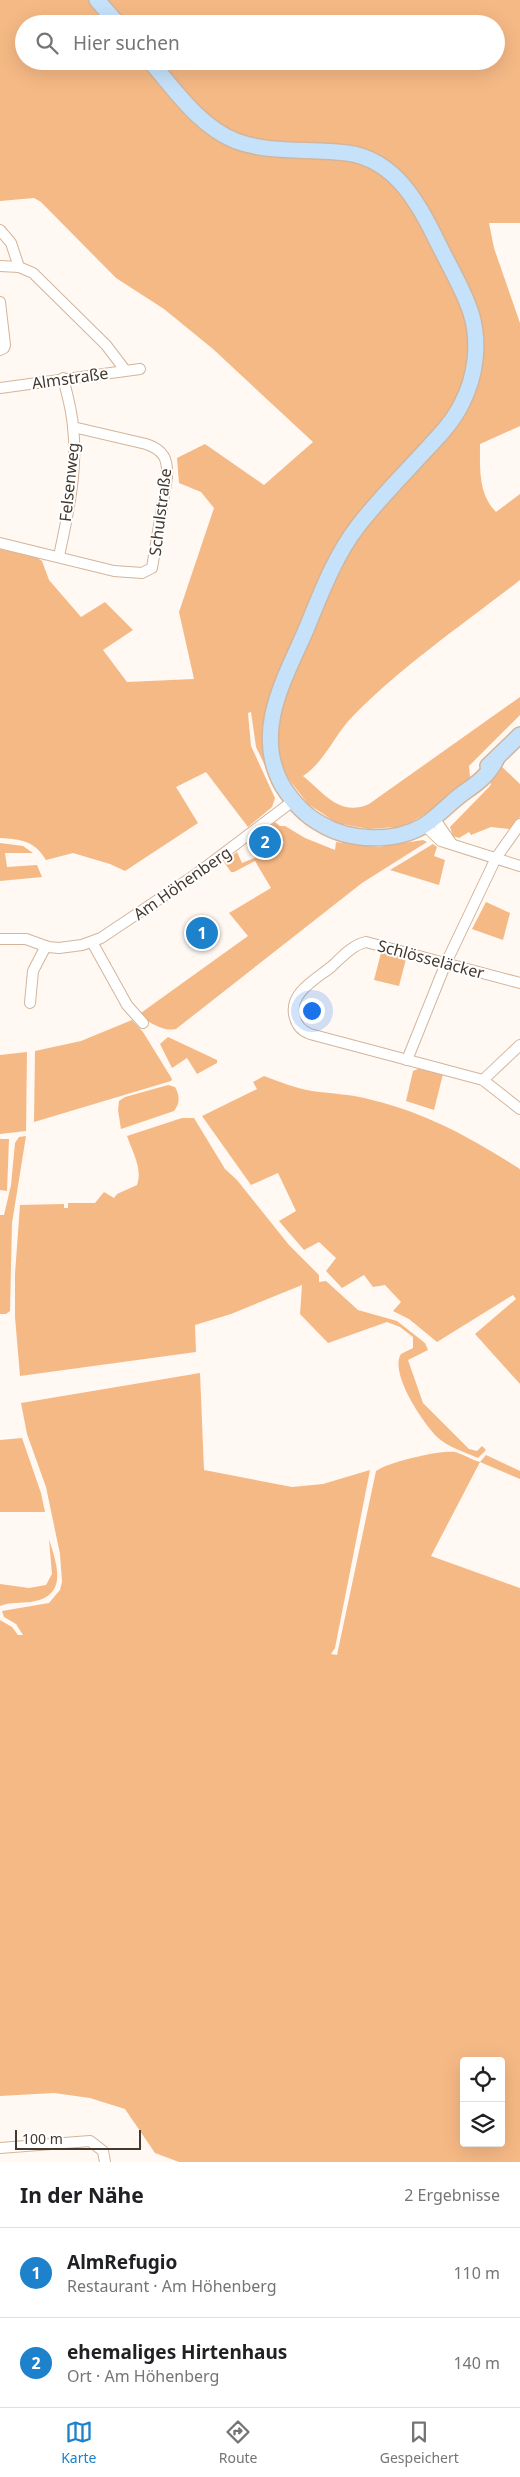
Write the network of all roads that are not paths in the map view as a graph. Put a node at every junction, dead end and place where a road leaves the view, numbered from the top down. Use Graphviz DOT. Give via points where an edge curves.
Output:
graph roads {
  1 [pos="97,0"];
  2 [pos="110,15"];
  3 [pos="158,70"];
  4 [pos="0,230"];
  5 [pos="0,266"];
  6 [pos="19,267"];
  7 [pos="0,302"];
  8 [pos="0,350"];
  9 [pos="140,369"];
  10 [pos="125,370"];
  11 [pos="63,378"];
  12 [pos="0,388"];
  13 [pos="74,427"];
  14 [pos="0,544"];
  15 [pos="58,556"];
  16 [pos="520,735"];
  17 [pos="293,801"];
  18 [pos="429,822"];
  19 [pos="520,824"];
  20 [pos="496,858"];
  21 [pos="520,866"];
  22 [pos="0,939"];
  23 [pos="92,942"];
  24 [pos="46,946"];
  25 [pos="446,963"];
  26 [pos="520,983"];
  27 [pos="30,1003"];
  28 [pos="143,1023"];
  29 [pos="520,1045"];
  30 [pos="407,1060"];
  31 [pos="483,1080"];
  32 [pos="520,1109"];
  33 [pos="0,2148"];
  34 [pos="105,2162"];
  1 -- 2 [label="main road"];
  3 -- 17 [label="main road" via="198,116 226,136 263,148 351,153 373,160 393,174 410,193 434,235 464,293 474,324 474,368 461,406 446,429 369,511 346,544 277,697 271,723 271,754 278,775"];
  4 -- 6 [label="street" via="11,243"];
  5 -- 6 [label="street"];
  6 -- 10 [label="street" via="45,284 106,345"];
  7 -- 8 [label="street" via="5,345"];
  9 -- 10 [label="street, Almstraße"];
  10 -- 11 [label="street, Almstraße"];
  11 -- 12 [label="street, Almstraße"];
  11 -- 13 [label="street, Felsenweg"];
  13 -- 15 [label="street, Felsenweg" via="70,498"];
  13 -- 15 [label="street, Schulstraße" via="155,447 166,458 167,477 156,550 148,572 114,571"];
  14 -- 15 [label="street, Schulstraße"];
  16 -- 18 [label="main road" via="466,791"];
  17 -- 18 [label="main road" via="319,823 363,837 396,835"];
  17 -- 23 [label="street, Am Höhenberg" via="190,879"];
  18 -- 20 [label="street" via="452,844"];
  19 -- 20 [label="street"];
  20 -- 21 [label="street"];
  20 -- 25 [label="street"];
  22 -- 24 [label="street, Am Höhenberg" via="26,939"];
  23 -- 24 [label="street, Am Höhenberg"];
  23 -- 28 [label="street" via="124,1000"];
  24 -- 27 [label="street" via="33,971"];
  25 -- 26 [label="street, Schlösseläcker"];
  25 -- 30 [label="street"];
  25 -- 30 [label="street, Schlösseläcker" via="366,942 354,947 303,989 296,999 295,1018 306,1032"];
  29 -- 31 [label="street"];
  30 -- 31 [label="street"];
  31 -- 32 [label="street"];
  33 -- 34 [label="street" via="90,2141 103,2151"];
}
